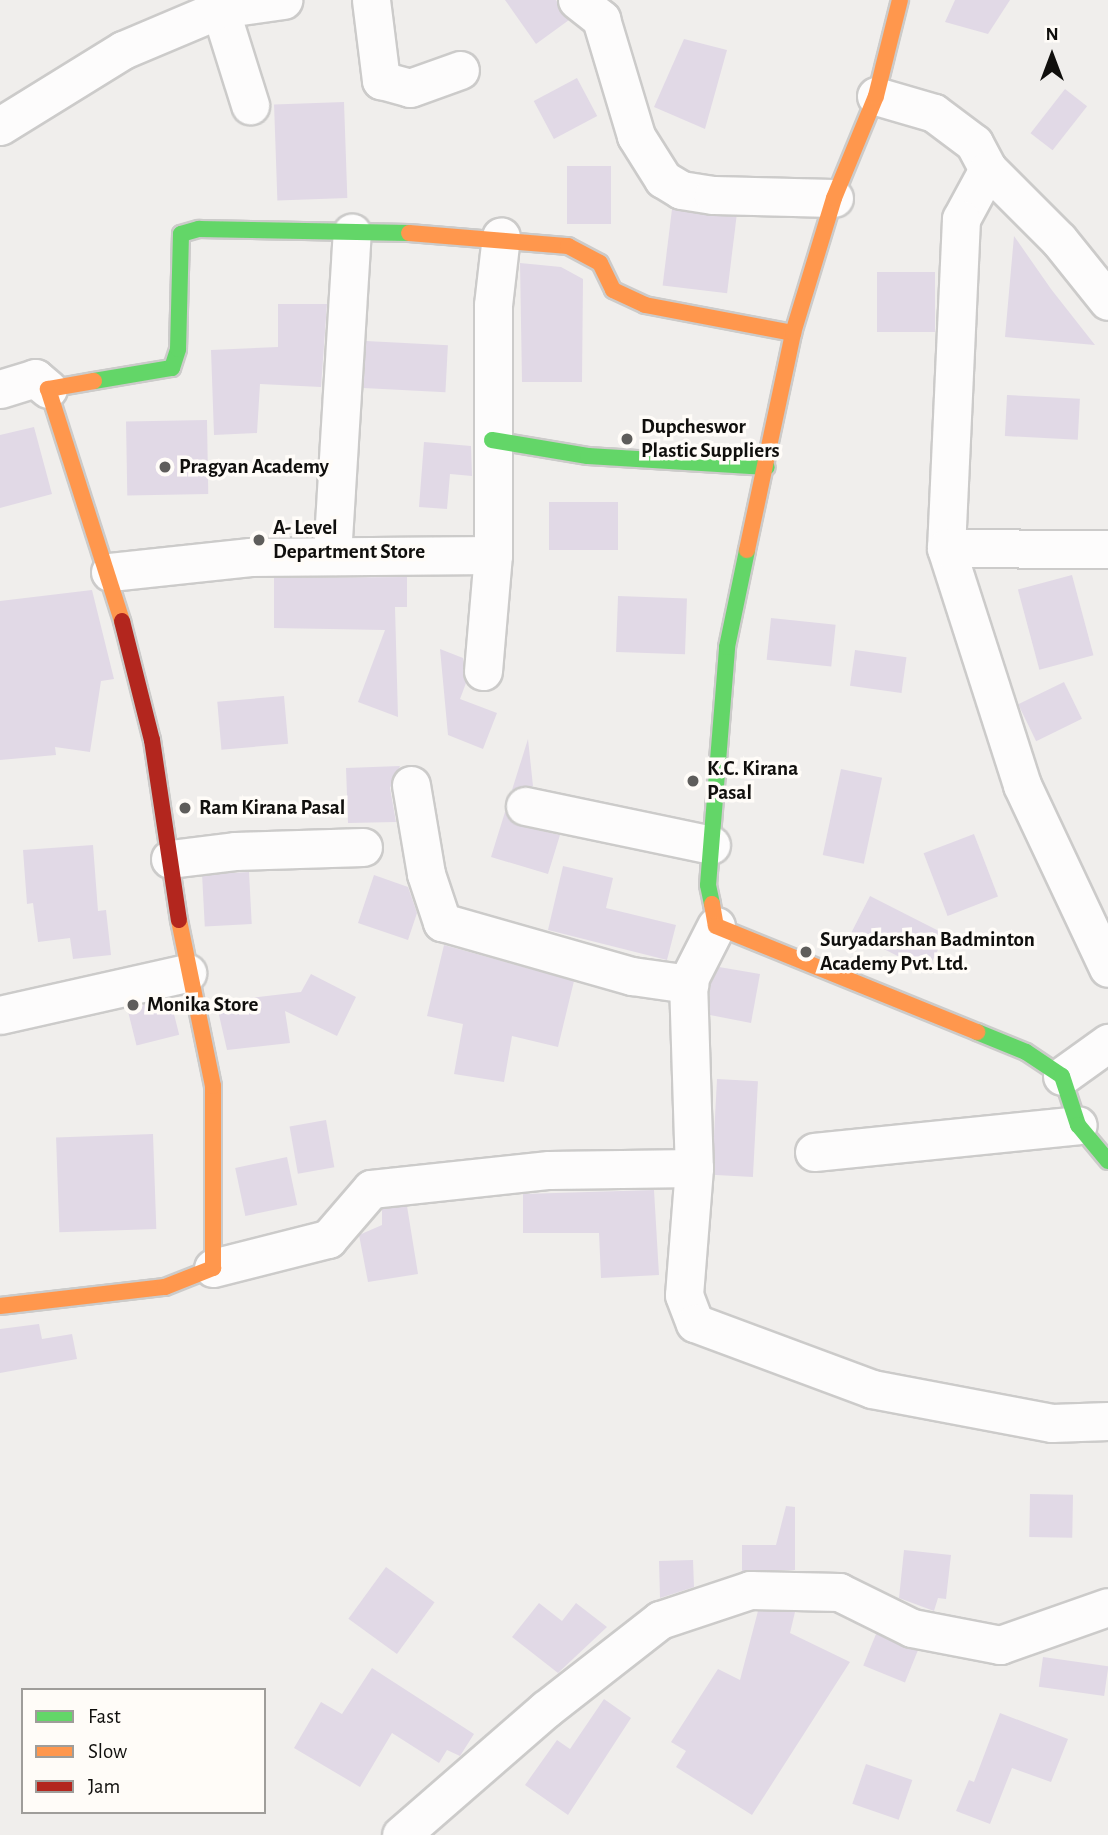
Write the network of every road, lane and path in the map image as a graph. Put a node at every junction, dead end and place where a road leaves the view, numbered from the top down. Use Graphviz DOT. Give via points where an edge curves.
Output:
graph roads {
  1 [pos="283,0"];
  2 [pos="371,0"];
  3 [pos="900,0"];
  4 [pos="599,6"];
  5 [pos="220,9"];
  6 [pos="460,70"];
  7 [pos="876,96"];
  8 [pos="250,105"];
  9 [pos="0,126"];
  10 [pos="988,169"];
  11 [pos="834,198"];
  12 [pos="352,233"];
  13 [pos="502,236"];
  14 [pos="1108,301"];
  15 [pos="793,333"];
  16 [pos="0,389"];
  17 [pos="48,389"];
  18 [pos="492,440"];
  19 [pos="768,467"];
  20 [pos="946,548"];
  21 [pos="1108,549"];
  22 [pos="493,555"];
  23 [pos="332,556"];
  24 [pos="110,572"];
  25 [pos="483,671"];
  26 [pos="411,785"];
  27 [pos="526,806"];
  28 [pos="711,845"];
  29 [pos="363,847"];
  30 [pos="170,859"];
  31 [pos="716,926"];
  32 [pos="1108,968"];
  33 [pos="187,972"];
  34 [pos="689,984"];
  35 [pos="0,1015"];
  36 [pos="1108,1043"];
  37 [pos="1062,1076"];
  38 [pos="1078,1125"];
  39 [pos="814,1152"];
  40 [pos="1108,1161"];
  41 [pos="694,1168"];
  42 [pos="214,1268"];
  43 [pos="0,1306"];
  44 [pos="1108,1421"];
  45 [pos="1108,1607"];
  46 [pos="401,1835"];
  1 -- 5 [label="street"];
  2 -- 6 [label="street" via="381,80 410,88"];
  3 -- 7 [label="street"];
  4 -- 11 [label="street" via="636,136 663,179 681,190 713,195"];
  5 -- 8 [label="street"];
  5 -- 9 [label="street" via="123,50"];
  7 -- 10 [label="street" via="934,113 974,143"];
  7 -- 11 [label="street"];
  10 -- 14 [label="street" via="1059,240"];
  10 -- 20 [label="street" via="961,219"];
  11 -- 15 [label="street"];
  12 -- 13 [label="street"];
  12 -- 17 [label="street" via="270,227 181,234 178,349 172,368"];
  12 -- 23 [label="street"];
  13 -- 15 [label="street" via="568,246 590,256 600,262 613,289 645,305"];
  13 -- 18 [label="street" via="493,305"];
  15 -- 19 [label="street"];
  16 -- 17 [label="street" via="35,379"];
  17 -- 24 [label="street"];
  18 -- 19 [label="street" via="601,457"];
  18 -- 22 [label="street"];
  19 -- 28 [label="street" via="727,646"];
  20 -- 21 [label="street"];
  20 -- 32 [label="street" via="1022,785"];
  22 -- 23 [label="street"];
  22 -- 25 [label="street"];
  23 -- 24 [label="street" via="250,557"];
  24 -- 30 [label="street" via="152,740"];
  26 -- 34 [label="street" via="426,874 442,922 632,976"];
  27 -- 28 [label="street"];
  28 -- 31 [label="street" via="708,885"];
  29 -- 30 [label="street" via="235,851"];
  30 -- 33 [label="street"];
  31 -- 34 [label="street"];
  31 -- 37 [label="street" via="1026,1052"];
  33 -- 35 [label="street"];
  33 -- 42 [label="street" via="214,1086"];
  34 -- 41 [label="street"];
  36 -- 37 [label="street"];
  37 -- 38 [label="street"];
  38 -- 39 [label="street"];
  38 -- 40 [label="street"];
  41 -- 42 [label="street" via="549,1170 371,1189 328,1239"];
  41 -- 44 [label="street" via="684,1295 695,1323 872,1389 1052,1423"];
  42 -- 43 [label="street" via="166,1287"];
  45 -- 46 [label="street" via="1000,1645 912,1628 839,1592 750,1590 660,1620 546,1709"];
}
